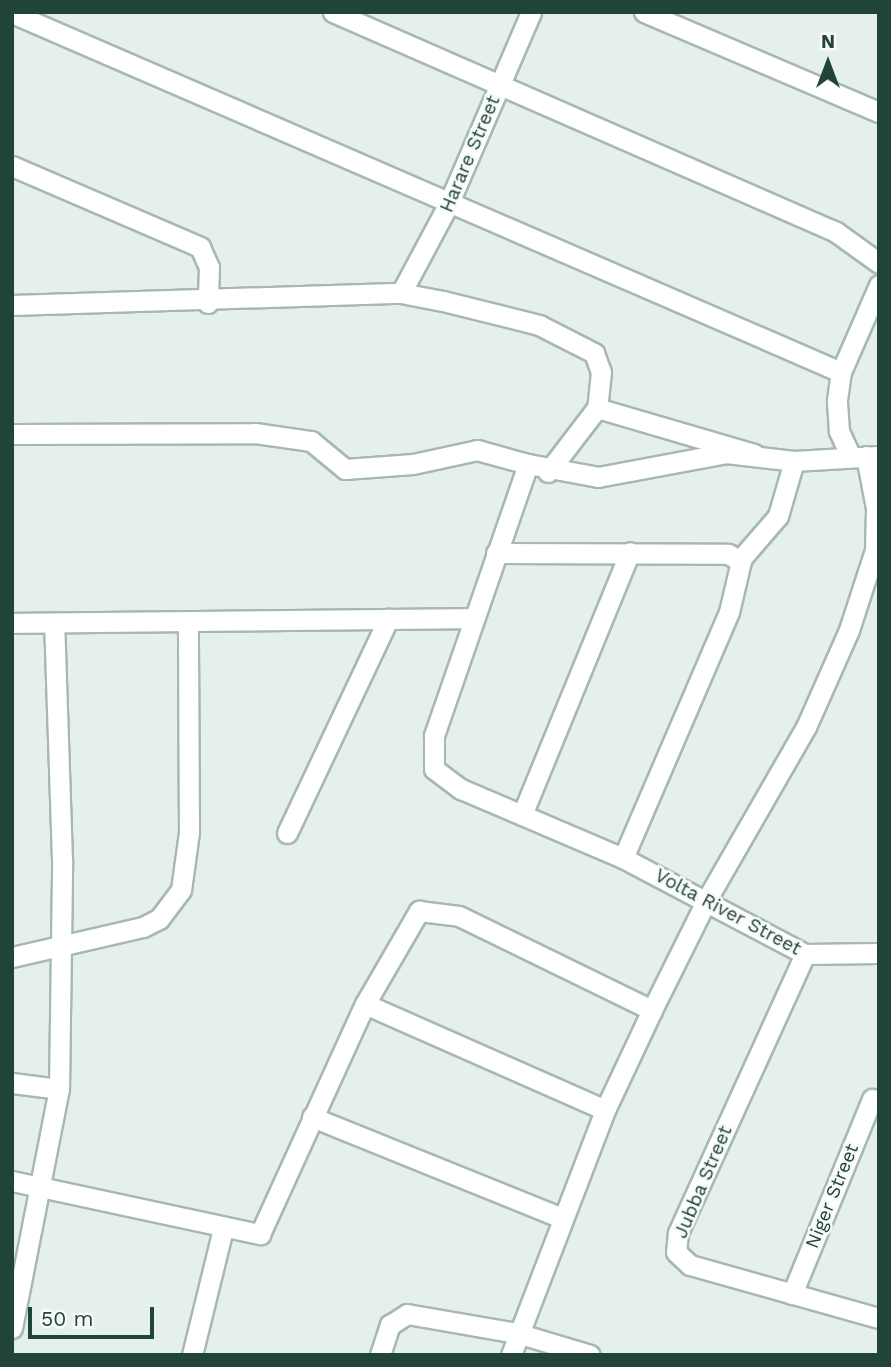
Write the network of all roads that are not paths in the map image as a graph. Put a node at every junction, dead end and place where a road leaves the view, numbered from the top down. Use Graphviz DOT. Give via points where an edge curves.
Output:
graph roads {
  1 [pos="334,12"];
  2 [pos="531,12"];
  3 [pos="644,12"];
  4 [pos="12,13"];
  5 [pos="500,84"];
  6 [pos="879,112"];
  7 [pos="12,166"];
  8 [pos="449,205"];
  9 [pos="879,263"];
  10 [pos="879,285"];
  11 [pos="401,293"];
  12 [pos="208,303"];
  13 [pos="12,305"];
  14 [pos="841,372"];
  15 [pos="597,408"];
  16 [pos="12,434"];
  17 [pos="754,454"];
  18 [pos="865,457"];
  19 [pos="794,461"];
  20 [pos="528,464"];
  21 [pos="548,472"];
  22 [pos="630,552"];
  23 [pos="496,553"];
  24 [pos="740,560"];
  25 [pos="471,618"];
  26 [pos="388,619"];
  27 [pos="188,622"];
  28 [pos="12,623"];
  29 [pos="54,624"];
  30 [pos="522,815"];
  31 [pos="287,833"];
  32 [pos="623,858"];
  33 [pos="707,898"];
  34 [pos="63,948"];
  35 [pos="879,953"];
  36 [pos="805,954"];
  37 [pos="12,957"];
  38 [pos="365,1004"];
  39 [pos="652,1010"];
  40 [pos="12,1083"];
  41 [pos="59,1089"];
  42 [pos="872,1099"];
  43 [pos="606,1110"];
  44 [pos="312,1117"];
  45 [pos="12,1181"];
  46 [pos="41,1187"];
  47 [pos="562,1218"];
  48 [pos="223,1229"];
  49 [pos="792,1294"];
  50 [pos="879,1318"];
  51 [pos="12,1328"];
  52 [pos="517,1333"];
  53 [pos="192,1355"];
  54 [pos="380,1355"];
  55 [pos="511,1355"];
  56 [pos="590,1355"];
  1 -- 5 [label="street"];
  2 -- 5 [label="street, Harare Street"];
  3 -- 6 [label="street"];
  4 -- 8 [label="street"];
  5 -- 8 [label="street, Harare Street"];
  5 -- 9 [label="street" via="836,232"];
  7 -- 12 [label="street" via="200,247 209,267"];
  8 -- 11 [label="street, Harare Street"];
  8 -- 14 [label="street"];
  10 -- 14 [label="street"];
  11 -- 12 [label="street"];
  11 -- 15 [label="street" via="539,325 574,341 594,353 601,383"];
  12 -- 13 [label="street"];
  14 -- 18 [label="street" via="837,414"];
  15 -- 17 [label="street"];
  15 -- 21 [label="street"];
  16 -- 20 [label="street" via="255,433 311,441 345,469 413,464 477,450"];
  17 -- 19 [label="street"];
  17 -- 21 [label="street" via="704,456 598,477"];
  18 -- 19 [label="street"];
  18 -- 33 [label="street" via="876,508 875,550 849,630 806,727"];
  19 -- 24 [label="street" via="778,516"];
  20 -- 21 [label="street"];
  20 -- 23 [label="street, Volta River Street"];
  22 -- 23 [label="street"];
  22 -- 24 [label="street" via="728,554"];
  22 -- 30 [label="street"];
  23 -- 25 [label="street, Volta River Street"];
  24 -- 32 [label="street" via="734,600"];
  25 -- 26 [label="street"];
  25 -- 30 [label="street, Volta River Street" via="434,736 432,764 447,782"];
  26 -- 27 [label="street"];
  26 -- 31 [label="street"];
  27 -- 29 [label="street"];
  27 -- 34 [label="street" via="189,832 181,890 165,914 144,927"];
  28 -- 29 [label="street"];
  29 -- 34 [label="street"];
  30 -- 32 [label="street, Volta River Street"];
  32 -- 33 [label="street, Volta River Street"];
  33 -- 36 [label="street, Volta River Street"];
  33 -- 39 [label="street"];
  34 -- 37 [label="street"];
  34 -- 41 [label="street"];
  35 -- 36 [label="street, Volta River Street"];
  36 -- 49 [label="street, Jubba Street" via="676,1248 690,1265"];
  38 -- 39 [label="street" via="410,918 434,908"];
  38 -- 43 [label="street"];
  38 -- 44 [label="street"];
  39 -- 43 [label="street"];
  40 -- 41 [label="street"];
  41 -- 46 [label="street"];
  42 -- 49 [label="street, Niger Street"];
  43 -- 47 [label="street"];
  44 -- 47 [label="street"];
  44 -- 48 [label="street" via="262,1232"];
  45 -- 46 [label="street"];
  46 -- 48 [label="street"];
  46 -- 51 [label="street"];
  47 -- 52 [label="street"];
  48 -- 53 [label="street"];
  49 -- 50 [label="street, Jubba Street"];
  52 -- 54 [label="street" via="402,1315 388,1329"];
  52 -- 55 [label="street"];
  52 -- 56 [label="street"];
}
